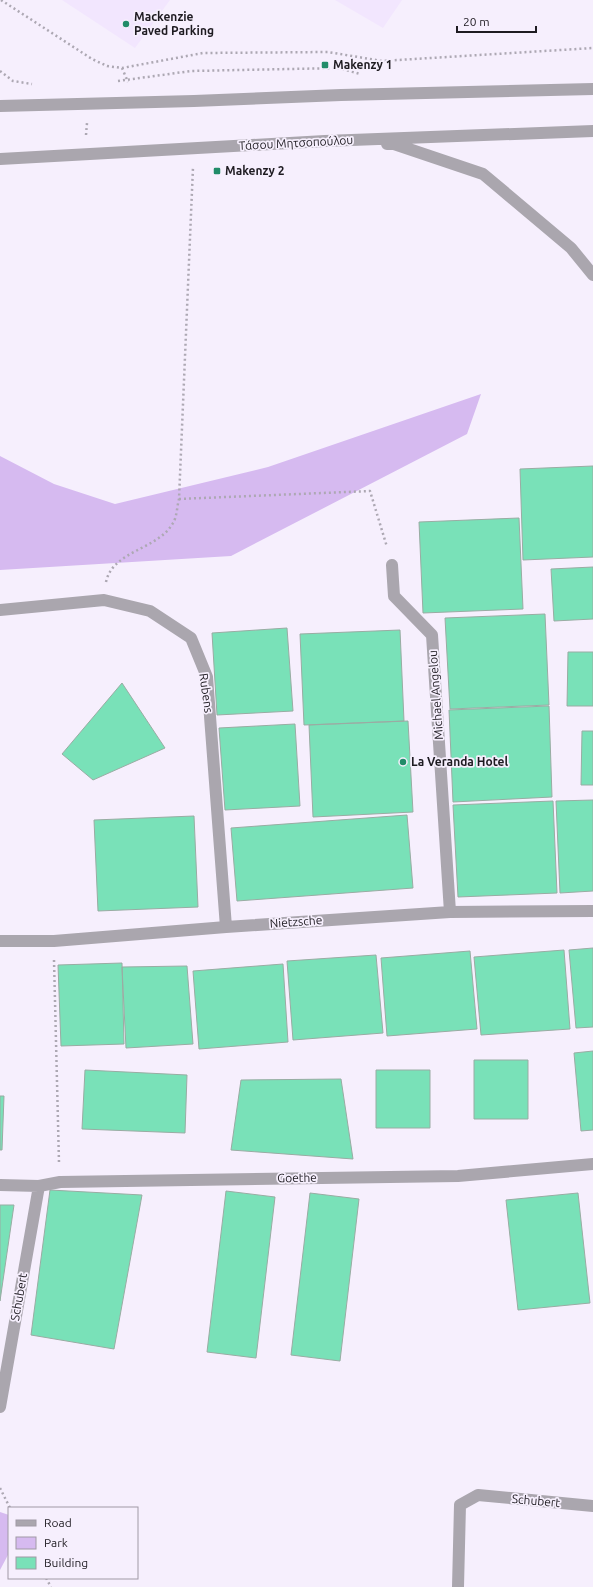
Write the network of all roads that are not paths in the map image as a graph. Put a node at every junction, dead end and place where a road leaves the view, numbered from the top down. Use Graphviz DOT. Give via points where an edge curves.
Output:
graph roads {
  1 [pos="593,89"];
  2 [pos="0,106"];
  3 [pos="593,131"];
  4 [pos="325,141"];
  5 [pos="0,159"];
  6 [pos="593,275"];
  7 [pos="392,565"];
  8 [pos="0,610"];
  9 [pos="593,911"];
  10 [pos="450,912"];
  11 [pos="226,927"];
  12 [pos="0,941"];
  13 [pos="593,1164"];
  14 [pos="0,1186"];
  15 [pos="39,1186"];
  16 [pos="0,1407"];
  17 [pos="593,1506"];
  18 [pos="458,1587"];
  1 -- 2 [label="street"];
  3 -- 4 [label="street, Τάσου Μητσοπούλου"];
  4 -- 5 [label="street, Τάσου Μητσοπούλου"];
  4 -- 6 [label="street" via="394,144 483,174 571,248"];
  7 -- 10 [label="street, Michael Angelou" via="394,596 432,635"];
  8 -- 11 [label="street, Rubens" via="104,600 150,611 191,638 207,677"];
  9 -- 10 [label="street, Nietzsche"];
  10 -- 11 [label="street, Nietzsche"];
  11 -- 12 [label="street, Nietzsche" via="54,941"];
  13 -- 15 [label="street, Goethe" via="458,1176 60,1182"];
  14 -- 15 [label="street, Goethe"];
  15 -- 16 [label="street, Schubert"];
  17 -- 18 [label="street, Schubert" via="478,1495 460,1505"];
}
